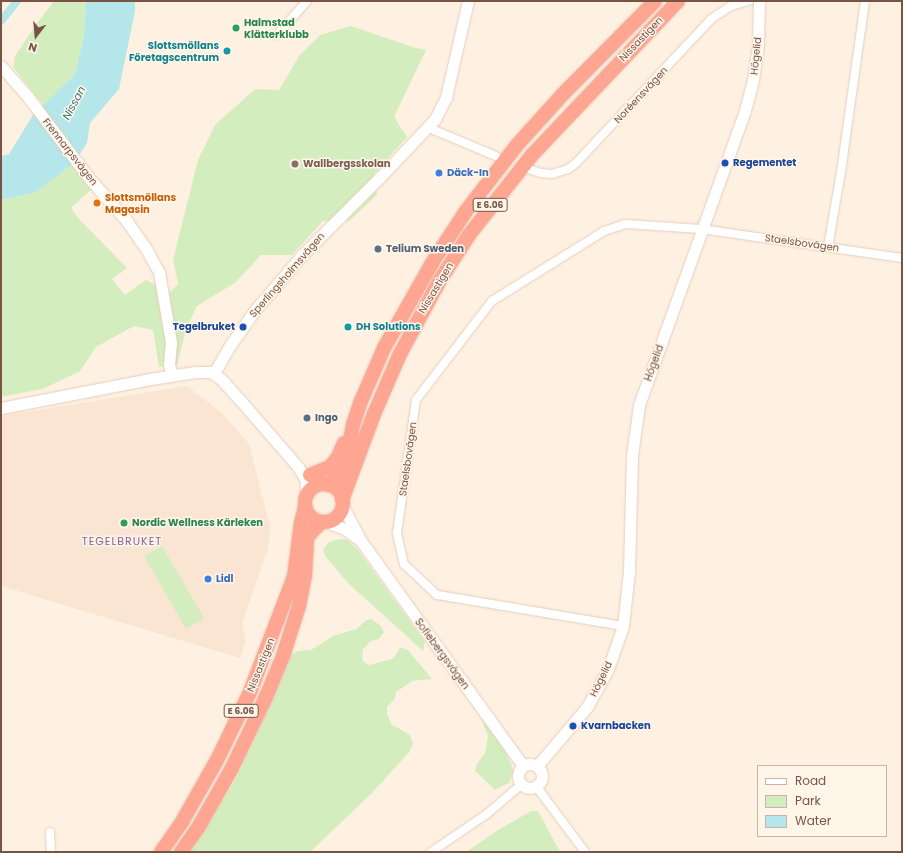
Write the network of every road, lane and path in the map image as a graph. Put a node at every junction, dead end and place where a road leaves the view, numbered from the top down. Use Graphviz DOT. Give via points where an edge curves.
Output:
graph roads {
  1 [pos="307,1"];
  2 [pos="468,1"];
  3 [pos="655,1"];
  4 [pos="678,1"];
  5 [pos="749,1"];
  6 [pos="759,1"];
  7 [pos="865,1"];
  8 [pos="277,35"];
  9 [pos="1,66"];
  10 [pos="429,126"];
  11 [pos="496,156"];
  12 [pos="528,169"];
  13 [pos="701,229"];
  14 [pos="828,247"];
  15 [pos="902,258"];
  16 [pos="214,373"];
  17 [pos="172,376"];
  18 [pos="1,408"];
  19 [pos="353,425"];
  20 [pos="298,467"];
  21 [pos="310,475"];
  22 [pos="326,484"];
  23 [pos="306,500"];
  24 [pos="342,503"];
  25 [pos="324,522"];
  26 [pos="361,541"];
  27 [pos="622,626"];
  28 [pos="523,766"];
  29 [pos="538,766"];
  30 [pos="522,784"];
  31 [pos="536,786"];
  32 [pos="50,832"];
  33 [pos="51,852"];
  34 [pos="161,852"];
  35 [pos="181,852"];
  36 [pos="431,852"];
  37 [pos="584,852"];
  1 -- 8 [label="street"];
  2 -- 10 [label="street, Sperlingsholmsvägen" via="446,97"];
  3 -- 19 [label="highway, Nissastigen / E 6.06" via="564,93 517,145 466,211 432,263 384,348"];
  4 -- 24 [label="highway, Nissastigen / E 6.06" via="532,155 469,235 440,280 400,354 371,421"];
  5 -- 12 [label="street, Noréensvägen" via="731,6 711,19 576,163 568,169 552,174"];
  6 -- 13 [label="street, Högelid" via="754,80 746,110"];
  7 -- 14 [label="street"];
  9 -- 17 [label="street, Frennarpsvägen" via="28,97 89,178 126,220 159,272 171,342"];
  10 -- 11 [label="street"];
  10 -- 16 [label="street, Sperlingsholmsvägen" via="302,255 255,310"];
  13 -- 14 [label="street, Staelsbovägen"];
  13 -- 27 [label="street, Högelid" via="639,405 632,456 629,571"];
  13 -- 27 [label="street, Staelsbovägen" via="626,224 604,231 492,301 416,400 397,533 404,564 437,595"];
  14 -- 15 [label="street, Staelsbovägen"];
  16 -- 17 [label="street" via="206,371"];
  16 -- 20 [label="street"];
  17 -- 18 [label="street"];
  19 -- 21 [label="highway, E 6.06" via="334,463 325,470"];
  19 -- 22 [label="highway, Nissastigen / E 6.06" via="345,463 340,473"];
  20 -- 21 [label="street"];
  20 -- 23 [label="street" via="305,478"];
  21 -- 22 [label="street"];
  22 -- 23 [label="highway, E 6.06" via="318,485"];
  22 -- 24 [label="highway" via="339,492"];
  23 -- 25 [label="highway" via="311,517"];
  23 -- 34 [label="highway, Nissastigen / E 6.06" via="294,577 253,685 217,760 183,820"];
  24 -- 25 [label="highway, E 6.06" via="337,516"];
  24 -- 26 [label="street, Sofiebergsvägen"];
  25 -- 26 [label="street, Sofiebergsvägen" via="345,529"];
  25 -- 35 [label="highway, Nissastigen / E 6.06" via="307,538 305,576 299,606 283,656 266,697 232,768 198,828"];
  26 -- 28 [label="street, Sofiebergsvägen"];
  27 -- 29 [label="street, Högelid" via="608,669 587,707"];
  28 -- 29 [label="street"];
  28 -- 30 [label="street" via="518,774"];
  29 -- 31 [label="street" via="542,777"];
  30 -- 31 [label="street" via="530,788"];
  30 -- 36 [label="street" via="487,814"];
  31 -- 37 [label="street"];
  32 -- 33 [label="street"];
}
